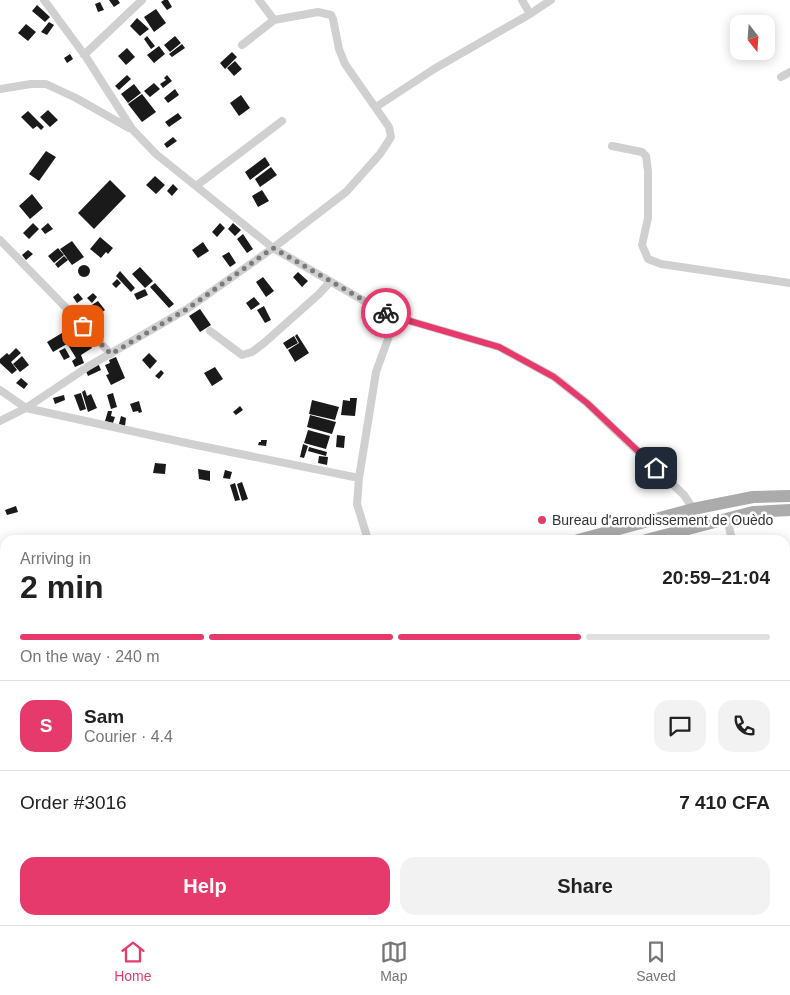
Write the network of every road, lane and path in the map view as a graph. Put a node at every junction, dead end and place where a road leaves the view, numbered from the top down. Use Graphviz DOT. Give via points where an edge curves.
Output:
graph roads {
  1 [pos="44,0"];
  2 [pos="142,0"];
  3 [pos="259,0"];
  4 [pos="522,0"];
  5 [pos="551,0"];
  6 [pos="530,14"];
  7 [pos="274,20"];
  8 [pos="242,46"];
  9 [pos="84,55"];
  10 [pos="790,72"];
  11 [pos="781,77"];
  12 [pos="0,89"];
  13 [pos="376,107"];
  14 [pos="282,121"];
  15 [pos="132,129"];
  16 [pos="612,146"];
  17 [pos="196,186"];
  18 [pos="0,240"];
  19 [pos="273,248"];
  20 [pos="330,282"];
  21 [pos="790,283"];
  22 [pos="396,317"];
  23 [pos="210,330"];
  24 [pos="111,354"];
  25 [pos="0,390"];
  26 [pos="26,408"];
  27 [pos="0,421"];
  28 [pos="359,478"];
  29 [pos="790,496"];
  30 [pos="693,509"];
  31 [pos="790,510"];
  32 [pos="727,518"];
  33 [pos="366,535"];
  34 [pos="597,535"];
  35 [pos="664,535"];
  36 [pos="731,535"];
  1 -- 9 [label="street"];
  2 -- 9 [label="street"];
  3 -- 7 [label="street"];
  4 -- 6 [label="street"];
  5 -- 6 [label="street"];
  6 -- 13 [label="street" via="434,69"];
  7 -- 8 [label="street"];
  7 -- 13 [label="street" via="318,12 331,15 342,57"];
  9 -- 15 [label="street"];
  10 -- 11 [label="street"];
  12 -- 15 [label="street" via="46,84"];
  13 -- 19 [label="street" via="391,131 391,137 380,154 346,192"];
  14 -- 17 [label="street"];
  15 -- 17 [label="street" via="156,154"];
  16 -- 21 [label="street" via="642,152 646,156 648,218 642,245 648,259 661,264"];
  17 -- 19 [label="street"];
  18 -- 24 [label="street"];
  19 -- 20 [label="street"];
  19 -- 24 [label="street" via="187,309"];
  20 -- 22 [label="street"];
  20 -- 23 [label="street" via="247,355 242,355"];
  22 -- 28 [label="street" via="376,372"];
  22 -- 30 [label="street" via="499,347 554,377 587,403 684,495"];
  24 -- 26 [label="street"];
  25 -- 26 [label="street"];
  26 -- 27 [label="street"];
  26 -- 28 [label="street"];
  28 -- 33 [label="street" via="357,504"];
  29 -- 30 [label="main road" via="753,496"];
  30 -- 34 [label="main road"];
  31 -- 32 [label="main road" via="753,512"];
  32 -- 35 [label="main road"];
  32 -- 36 [label="street"];
}
